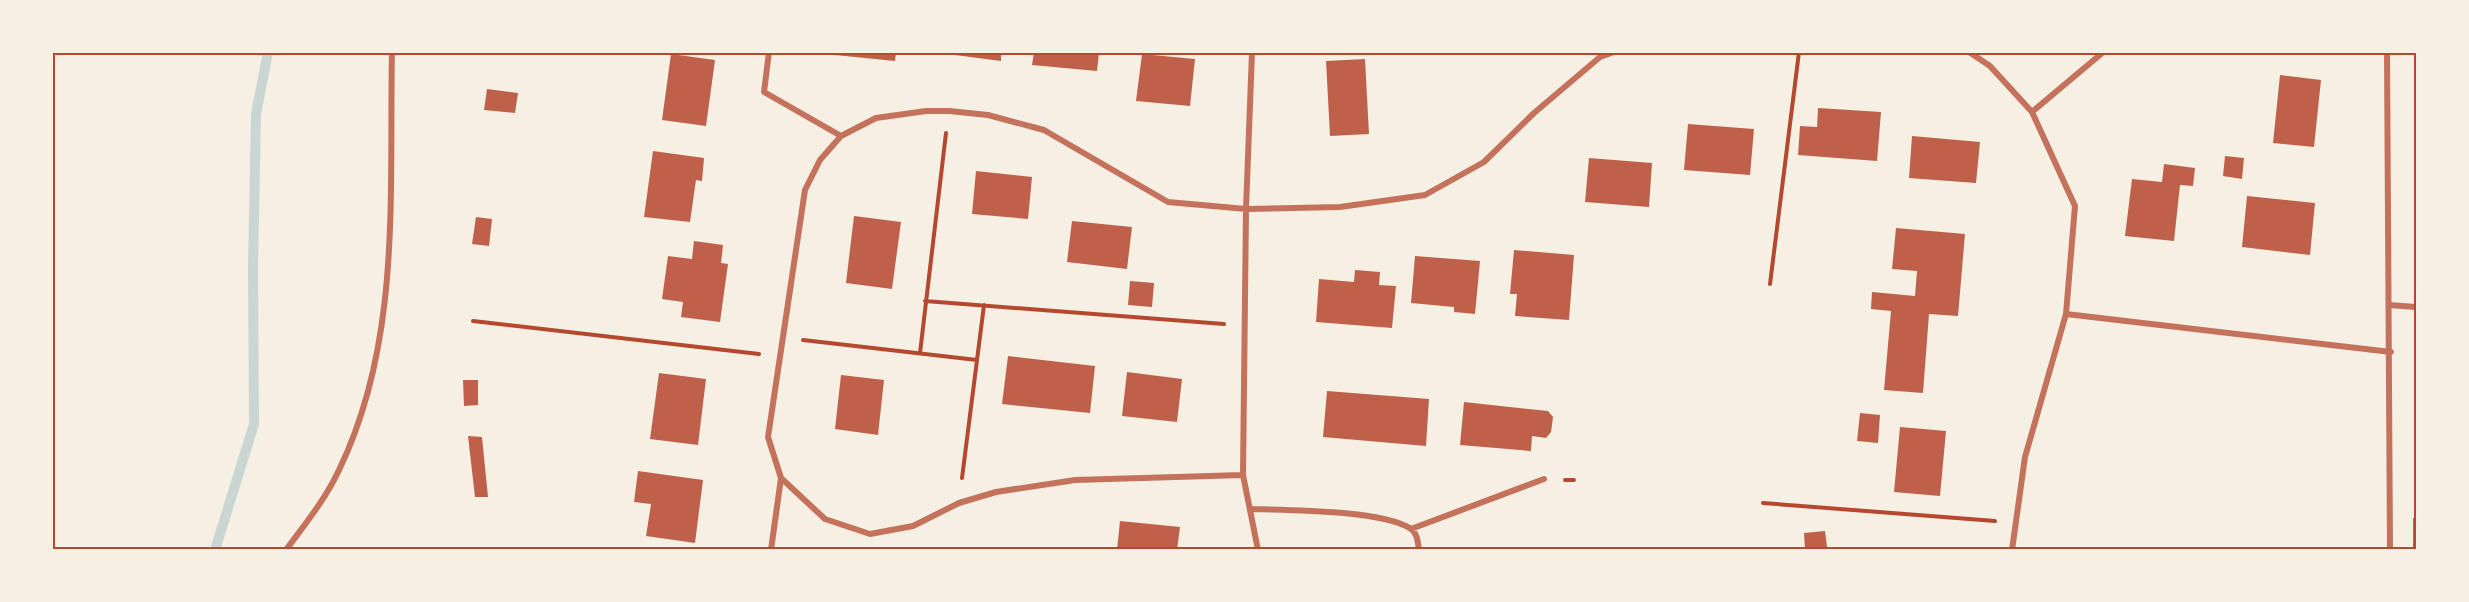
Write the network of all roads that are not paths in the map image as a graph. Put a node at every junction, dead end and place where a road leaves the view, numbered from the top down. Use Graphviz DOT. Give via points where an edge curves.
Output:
graph roads {
  1 [pos="392,52"];
  2 [pos="769,52"];
  3 [pos="1252,52"];
  4 [pos="1614,52"];
  5 [pos="1969,52"];
  6 [pos="2387,52"];
  7 [pos="2101,54"];
  8 [pos="2032,112"];
  9 [pos="841,136"];
  10 [pos="1246,209"];
  11 [pos="2389,305"];
  12 [pos="2416,307"];
  13 [pos="2066,314"];
  14 [pos="2391,352"];
  15 [pos="1243,475"];
  16 [pos="781,478"];
  17 [pos="1544,479"];
  18 [pos="1250,509"];
  19 [pos="1411,529"];
  20 [pos="286,549"];
  21 [pos="771,549"];
  22 [pos="1258,549"];
  23 [pos="1419,549"];
  24 [pos="2012,549"];
  25 [pos="2390,549"];
  1 -- 20 [label="street" via="391,245 370,384 339,471 321,504"];
  2 -- 9 [label="street" via="764,92"];
  3 -- 10 [label="street"];
  4 -- 10 [label="street" via="1591,64 1484,162 1425,195 1340,207"];
  5 -- 8 [label="street" via="1990,66"];
  6 -- 11 [label="street"];
  7 -- 8 [label="street"];
  8 -- 13 [label="street" via="2075,206"];
  9 -- 10 [label="street" via="876,118 926,111 988,115 1044,130 1168,202"];
  9 -- 16 [label="street" via="820,160 805,190 768,437"];
  10 -- 15 [label="street"];
  11 -- 12 [label="street"];
  11 -- 14 [label="street"];
  13 -- 14 [label="street"];
  13 -- 24 [label="street" via="2025,456"];
  14 -- 25 [label="street"];
  15 -- 16 [label="street" via="1075,480 996,492 959,503 913,526 870,534 825,519"];
  15 -- 18 [label="street"];
  16 -- 21 [label="street"];
  17 -- 19 [label="street"];
  18 -- 19 [label="street" via="1392,519"];
  18 -- 22 [label="street"];
  19 -- 23 [label="street"];
}
